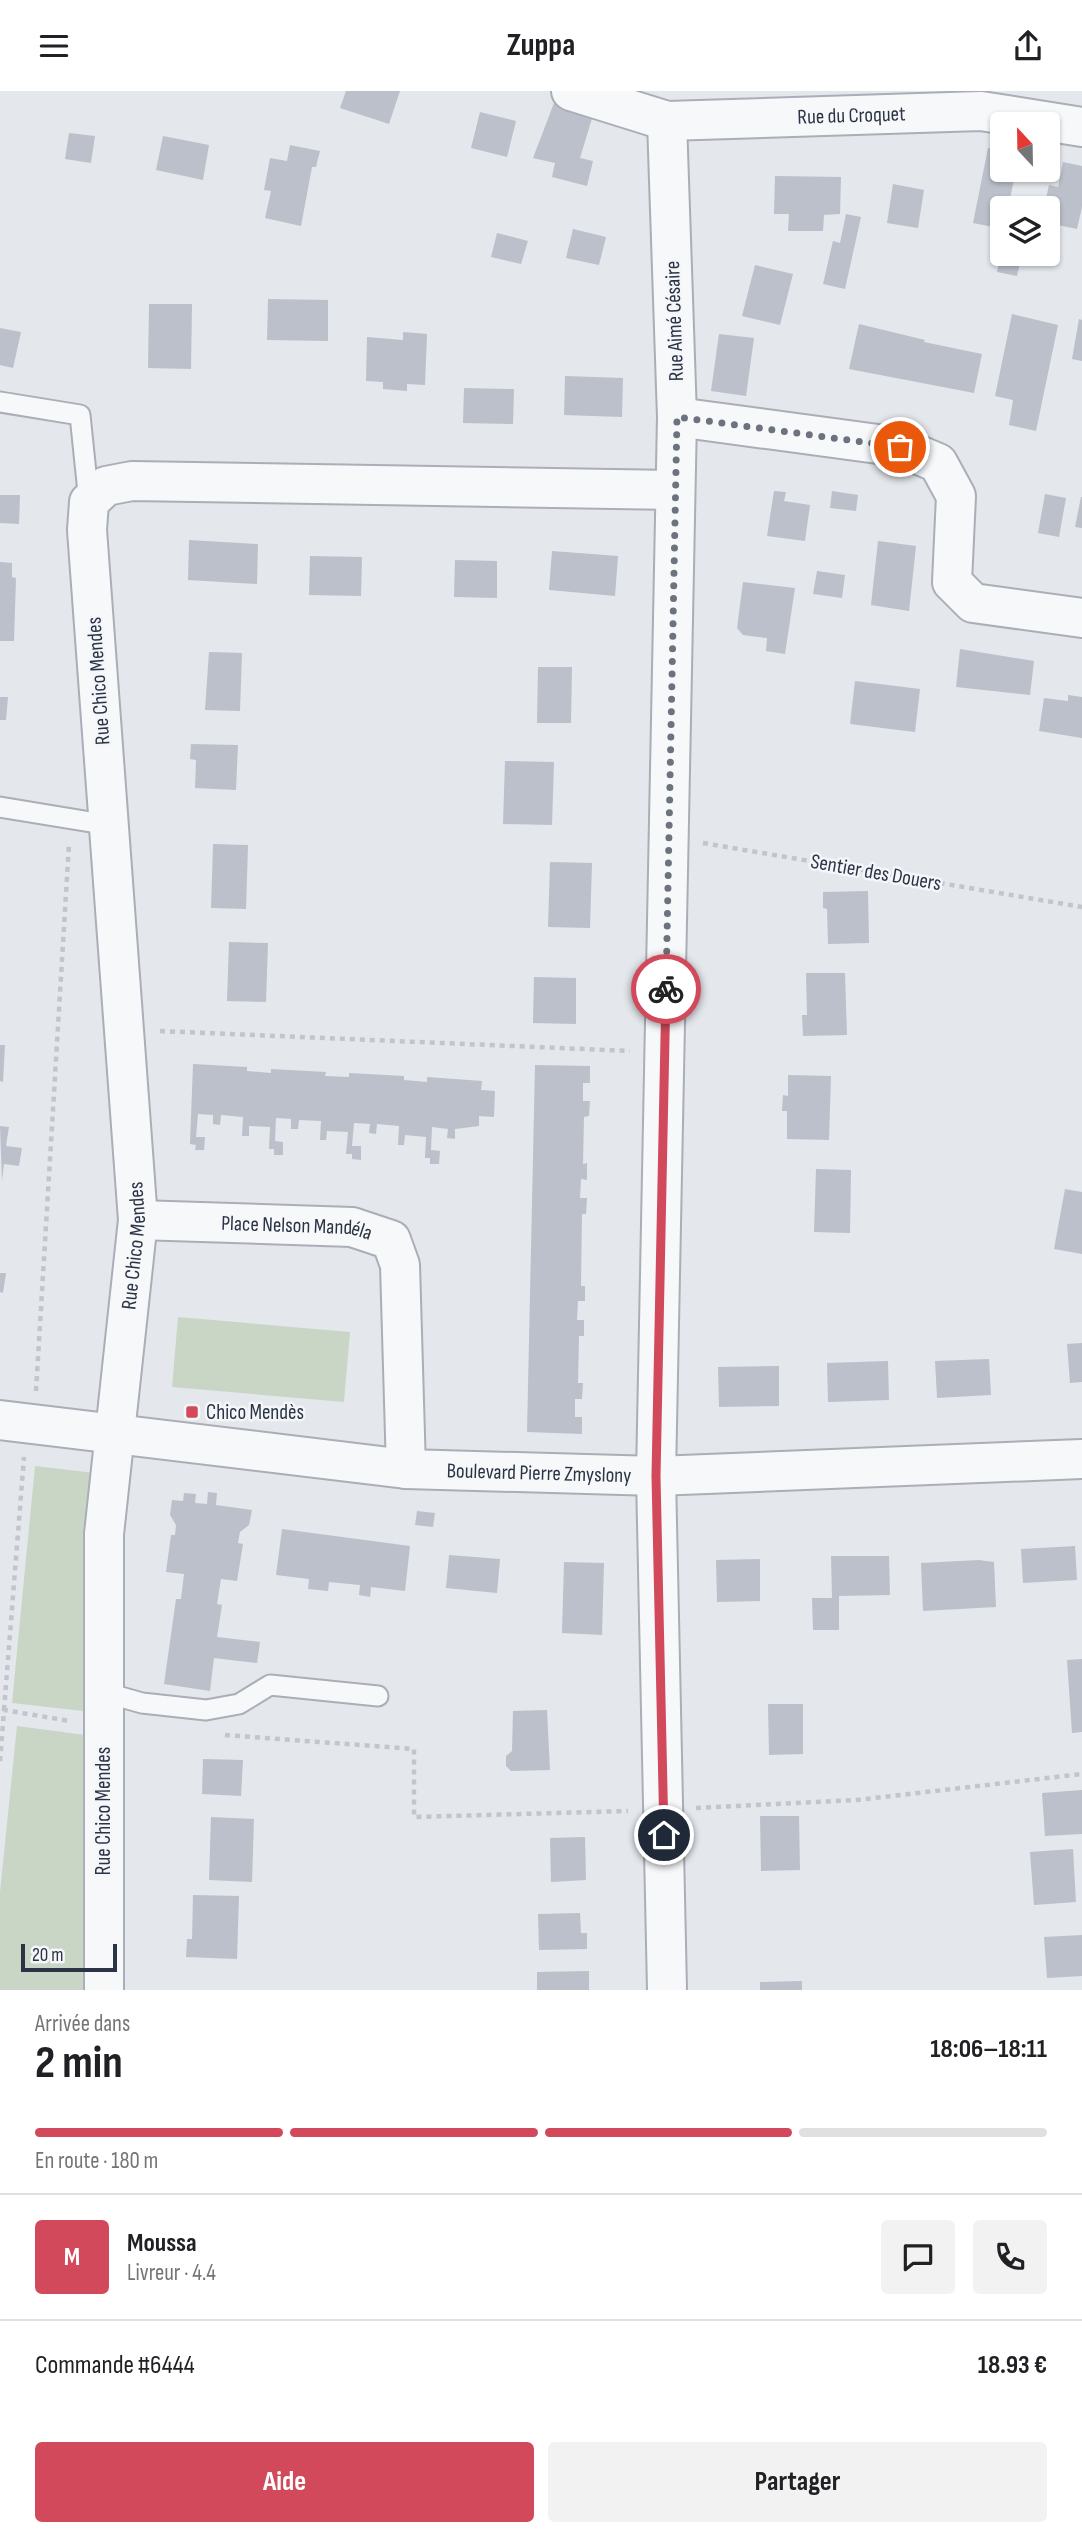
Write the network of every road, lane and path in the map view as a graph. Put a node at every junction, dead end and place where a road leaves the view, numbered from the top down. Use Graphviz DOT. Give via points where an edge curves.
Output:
graph roads {
  1 [pos="571,91"];
  2 [pos="624,98"];
  3 [pos="667,121"];
  4 [pos="1082,127"];
  5 [pos="0,402"];
  6 [pos="677,417"];
  7 [pos="674,490"];
  8 [pos="89,502"];
  9 [pos="1082,618"];
  10 [pos="0,807"];
  11 [pos="70,818"];
  12 [pos="109,825"];
  13 [pos="669,837"];
  14 [pos="1082,907"];
  15 [pos="157,1044"];
  16 [pos="664,1057"];
  17 [pos="138,1220"];
  18 [pos="13,1422"];
  19 [pos="115,1432"];
  20 [pos="1082,1459"];
  21 [pos="406,1469"];
  22 [pos="656,1476"];
  23 [pos="378,1696"];
  24 [pos="103,1709"];
  25 [pos="4,1710"];
  26 [pos="211,1734"];
  27 [pos="0,1762"];
  28 [pos="1082,1774"];
  29 [pos="663,1809"];
  30 [pos="104,1990"];
  31 [pos="667,1990"];
  1 -- 2 [label="street, Rue du Croquet"];
  2 -- 3 [label="street, Rue du Croquet"];
  3 -- 4 [label="street, Rue du Croquet" via="981,111"];
  3 -- 6 [label="street, Rue Aimé Césaire"];
  5 -- 8 [label="lane, Rue Chico Mendes" via="80,415"];
  6 -- 7 [label="street, Rue Aimé Césaire"];
  6 -- 9 [label="street" via="900,447 938,463 957,496 952,582 972,603"];
  7 -- 8 [label="street" via="132,481 106,486"];
  7 -- 13 [label="street, Rue Aimé Césaire"];
  8 -- 12 [label="street, Rue Chico Mendes" via="87,530"];
  10 -- 11 [label="lane"];
  11 -- 12 [label="lane"];
  11 -- 18 [label="path" via="36,1389"];
  12 -- 17 [label="street, Rue Chico Mendes"];
  13 -- 14 [label="path, Sentier des Douers"];
  13 -- 16 [label="street, Rue Aimé Césaire"];
  15 -- 16 [label="path" via="157,1031 636,1051 647,1057"];
  16 -- 22 [label="street, Rue Aimé Césaire"];
  17 -- 19 [label="street, Rue Chico Mendes"];
  17 -- 21 [label="street, Place Nelson Mandéla" via="352,1227 391,1240 400,1265"];
  18 -- 19 [label="street, Boulevard Pierre Zmyslony"];
  18 -- 25 [label="path"];
  19 -- 21 [label="street, Boulevard Pierre Zmyslony"];
  19 -- 24 [label="street, Rue Chico Mendes" via="104,1534"];
  20 -- 22 [label="street, Boulevard Pierre Zmyslony"];
  21 -- 22 [label="street, Boulevard Pierre Zmyslony"];
  22 -- 29 [label="street, Rue Aimé Césaire"];
  23 -- 24 [label="lane" via="270,1685 239,1704 206,1710 142,1703"];
  24 -- 25 [label="path"];
  24 -- 30 [label="street, Rue Chico Mendes"];
  25 -- 27 [label="path"];
  26 -- 29 [label="path" via="414,1749 414,1817"];
  28 -- 29 [label="path" via="857,1800"];
  29 -- 31 [label="street, Rue Aimé Césaire"];
}
